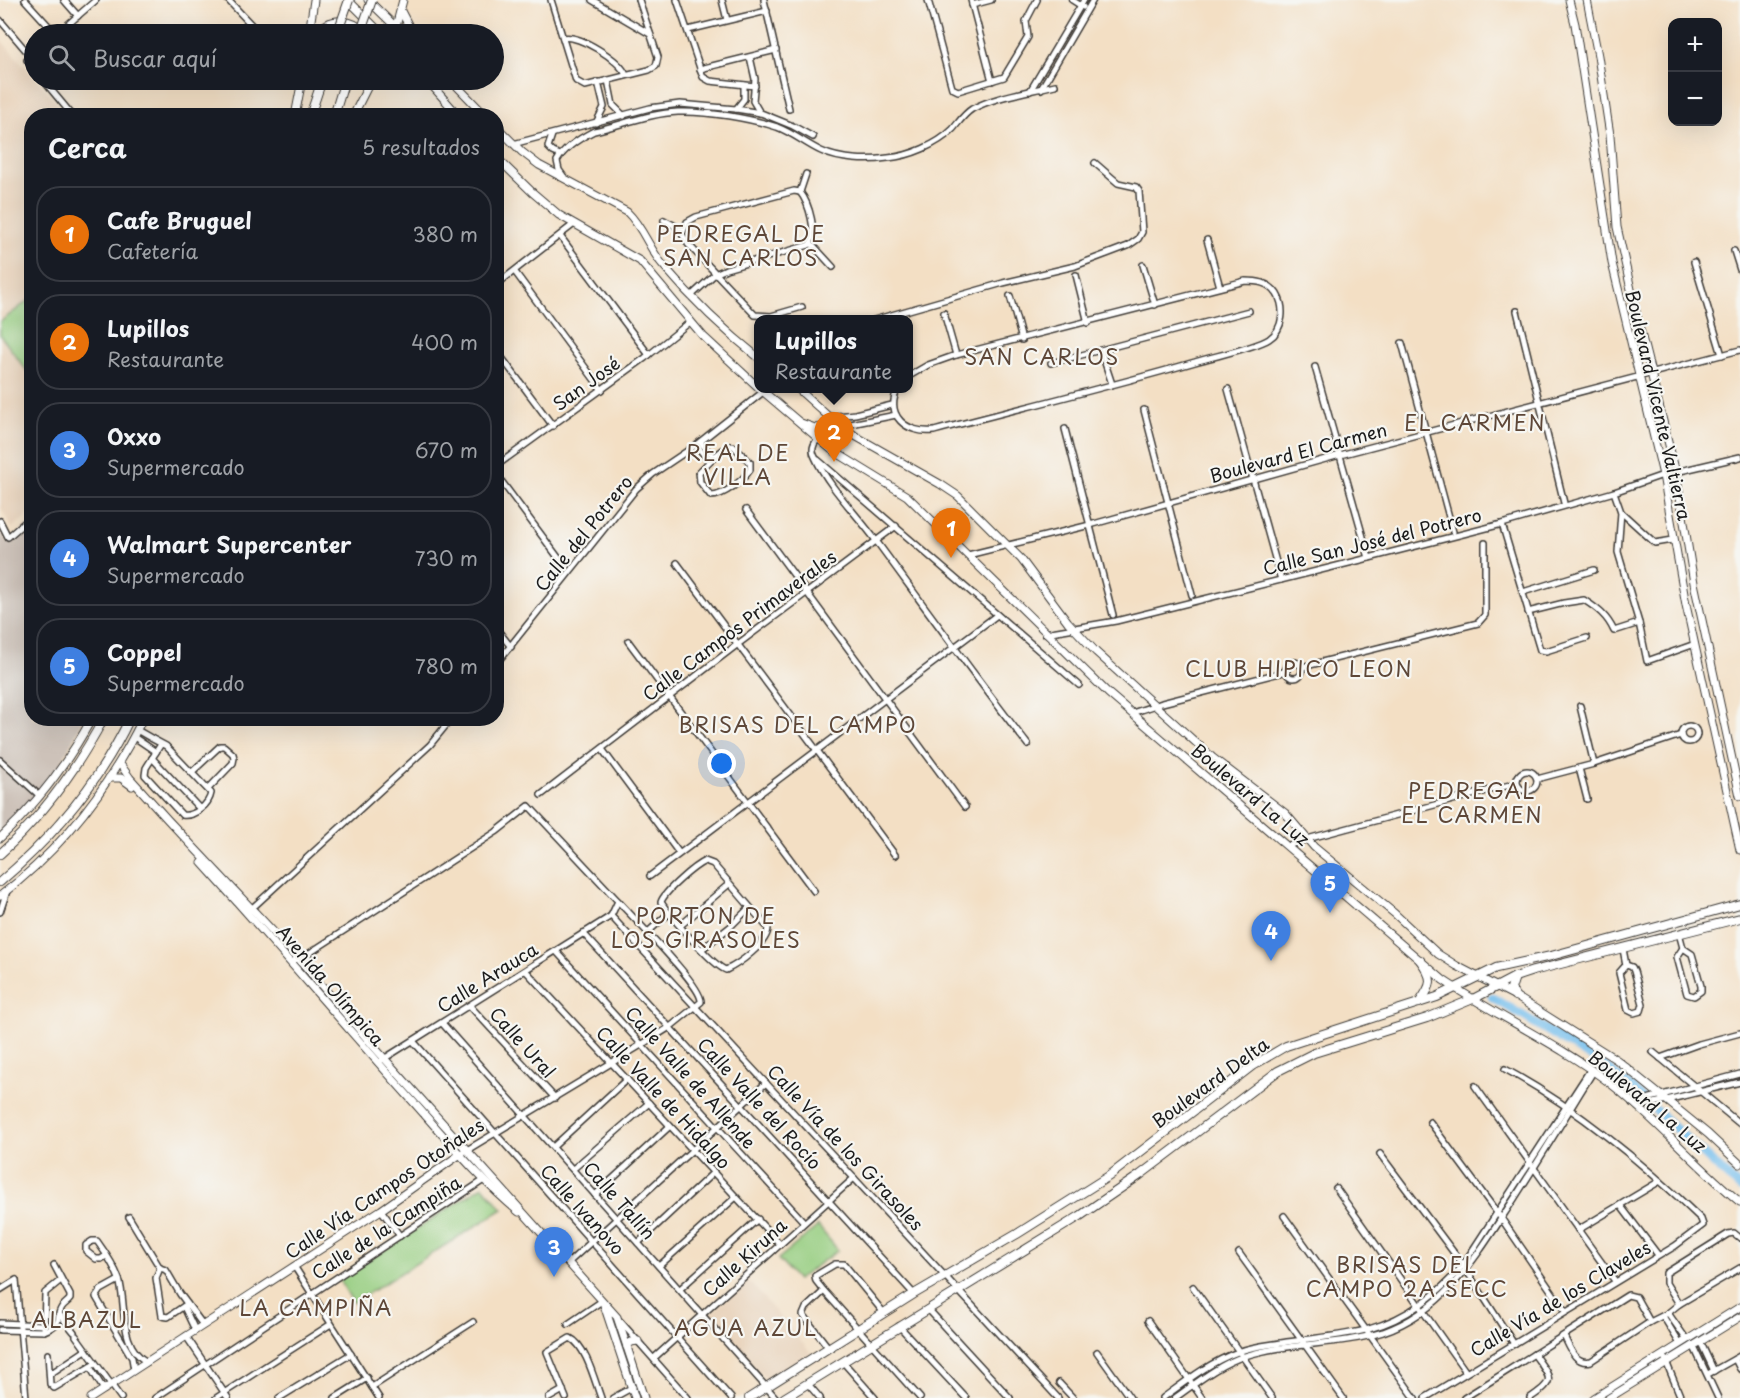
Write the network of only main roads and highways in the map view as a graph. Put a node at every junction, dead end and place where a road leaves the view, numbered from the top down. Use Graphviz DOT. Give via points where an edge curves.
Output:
graph roads {
  1 [pos="313,0"];
  2 [pos="348,0"];
  3 [pos="370,0"];
  4 [pos="403,0"];
  5 [pos="1569,0"];
  6 [pos="1587,0"];
  7 [pos="401,11"];
  8 [pos="311,24"];
  9 [pos="327,24"];
  10 [pos="340,24"];
  11 [pos="355,24"];
  12 [pos="363,24"];
  13 [pos="372,24"];
  14 [pos="389,24"];
  15 [pos="397,24"];
  16 [pos="408,24"];
  17 [pos="299,90"];
  18 [pos="319,90"];
  19 [pos="342,90"];
  20 [pos="366,90"];
  21 [pos="436,90"];
  22 [pos="461,90"];
  23 [pos="296,108"];
  24 [pos="313,108"];
  25 [pos="336,108"];
  26 [pos="357,108"];
  27 [pos="452,108"];
  28 [pos="478,108"];
  29 [pos="504,134"];
  30 [pos="504,165"];
  31 [pos="663,265"];
  32 [pos="652,275"];
  33 [pos="754,352"];
  34 [pos="754,384"];
  35 [pos="764,393"];
  36 [pos="802,393"];
  37 [pos="829,417"];
  38 [pos="794,419"];
  39 [pos="841,426"];
  40 [pos="826,428"];
  41 [pos="817,440"];
  42 [pos="87,726"];
  43 [pos="100,726"];
  44 [pos="126,726"];
  45 [pos="140,726"];
  46 [pos="120,764"];
  47 [pos="109,778"];
  48 [pos="1740,796"];
  49 [pos="0,838"];
  50 [pos="1740,850"];
  51 [pos="0,854"];
  52 [pos="0,882"];
  53 [pos="3,893"];
  54 [pos="1740,904"];
  55 [pos="250,911"];
  56 [pos="1708,913"];
  57 [pos="1740,918"];
  58 [pos="1711,924"];
  59 [pos="1630,933"];
  60 [pos="1634,946"];
  61 [pos="1420,960"];
  62 [pos="1477,976"];
  63 [pos="1515,977"];
  64 [pos="1496,986"];
  65 [pos="1456,988"];
  66 [pos="1515,996"];
  67 [pos="1473,999"];
  68 [pos="1418,1004"];
  69 [pos="381,1061"];
  70 [pos="1186,1118"];
  71 [pos="1196,1132"];
  72 [pos="1162,1136"];
  73 [pos="464,1152"];
  74 [pos="1170,1152"];
  75 [pos="1740,1164"];
  76 [pos="1740,1202"];
  77 [pos="528,1219"];
  78 [pos="603,1302"];
  79 [pos="1740,1311"];
  80 [pos="638,1341"];
  81 [pos="627,1347"];
  82 [pos="1665,1359"];
  83 [pos="1608,1396"];
  84 [pos="91,1398"];
  85 [pos="635,1398"];
  86 [pos="644,1398"];
  87 [pos="749,1398"];
  88 [pos="784,1398"];
  89 [pos="1594,1398"];
  1 -- 8 [label="main road"];
  2 -- 10 [label="main road, bridge"];
  2 -- 13 [label="main road"];
  3 -- 12 [label="main road, bridge"];
  3 -- 14 [label="main road"];
  4 -- 7 [label="main road"];
  5 -- 50 [label="main road, Boulevard Vicente Valtierra" via="1605,226 1663,475"];
  6 -- 48 [label="main road, Boulevard Vicente Valtierra" via="1610,135 1617,227 1676,473 1694,583"];
  7 -- 15 [label="main road"];
  7 -- 16 [label="main road"];
  9 -- 11 [label="main road" via="341,20"];
  17 -- 23 [label="main road"];
  18 -- 24 [label="main road"];
  19 -- 25 [label="main road"];
  20 -- 26 [label="main road"];
  21 -- 27 [label="main road"];
  22 -- 28 [label="main road"];
  29 -- 31 [label="main road" via="539,165 627,212"];
  30 -- 32 [label="main road, Boulevard La Luz" via="543,202 640,261"];
  31 -- 32 [label="main road"];
  31 -- 33 [label="main road" via="732,336"];
  32 -- 34 [label="main road, Boulevard La Luz" via="690,322"];
  35 -- 38 [label="main road, Boulevard La Luz"];
  36 -- 37 [label="main road, Boulevard La Luz"];
  37 -- 39 [label="main road, Boulevard La Luz"];
  37 -- 40 [label="main road"];
  38 -- 40 [label="main road"];
  38 -- 41 [label="main road, Boulevard La Luz"];
  39 -- 40 [label="main road"];
  39 -- 62 [label="main road, Boulevard La Luz" via="951,491 1026,566 1073,627 1154,706 1285,813 1326,857 1438,954"];
  40 -- 41 [label="main road"];
  41 -- 61 [label="main road, Boulevard La Luz" via="907,496 1132,714"];
  42 -- 49 [label="main road" via="40,796"];
  43 -- 51 [label="main road" via="60,791"];
  44 -- 52 [label="main road" via="75,807 38,849"];
  45 -- 46 [label="main road"];
  46 -- 47 [label="main road"];
  46 -- 55 [label="main road, Avenida Olímpica"];
  47 -- 53 [label="main road" via="65,837"];
  47 -- 55 [label="main road, Avenida Olímpica" via="129,782"];
  54 -- 56 [label="main road, Boulevard Delta"];
  55 -- 69 [label="main road, Avenida Olímpica"];
  55 -- 69 [label="main road, Avenida Olímpica" via="299,959"];
  56 -- 58 [label="main road"];
  56 -- 59 [label="main road, Boulevard Delta"];
  57 -- 58 [label="main road, Boulevard Delta"];
  58 -- 60 [label="main road, Boulevard Delta"];
  59 -- 60 [label="main road"];
  59 -- 62 [label="main road, Boulevard Delta"];
  60 -- 63 [label="main road, Boulevard Delta"];
  61 -- 65 [label="main road, Boulevard La Luz"];
  61 -- 68 [label="main road" via="1430,982"];
  62 -- 64 [label="main road, Boulevard La Luz"];
  62 -- 65 [label="main road, Boulevard Delta"];
  63 -- 64 [label="main road, Boulevard Delta"];
  63 -- 66 [label="main road" via="1511,989"];
  64 -- 66 [label="main road, Boulevard La Luz"];
  64 -- 67 [label="main road, Boulevard Delta"];
  65 -- 67 [label="main road, Boulevard La Luz"];
  65 -- 68 [label="main road, Boulevard Delta"];
  66 -- 75 [label="main road, Boulevard La Luz" via="1617,1060"];
  67 -- 71 [label="main road, Boulevard Delta" via="1301,1059 1249,1091"];
  67 -- 76 [label="main road, Boulevard La Luz" via="1538,1036 1638,1104"];
  68 -- 70 [label="main road, Boulevard Delta" via="1286,1047 1252,1066"];
  69 -- 73 [label="main road, Avenida Olímpica"];
  70 -- 71 [label="main road" via="1181,1132"];
  70 -- 72 [label="main road, Boulevard Delta"];
  71 -- 74 [label="main road, Boulevard Delta"];
  72 -- 74 [label="main road" via="1173,1142"];
  72 -- 87 [label="main road, Boulevard Delta" via="1109,1176"];
  73 -- 77 [label="main road, Avenida Olímpica"];
  73 -- 77 [label="main road, Avenida Olímpica" via="484,1180"];
  73 -- 84 [label="main road, Calle Vía Campos Otoñales"];
  74 -- 88 [label="main road, Boulevard Delta" via="1080,1216"];
  77 -- 78 [label="main road, Avenida Olímpica"];
  78 -- 81 [label="main road, Avenida Olímpica" via="617,1317"];
  78 -- 85 [label="main road, Avenida Olímpica"];
  79 -- 82 [label="main road" via="1697,1343"];
  79 -- 82 [label="main road" via="1684,1342"];
  80 -- 81 [label="main road"];
  81 -- 86 [label="main road, Avenida Olímpica"];
  82 -- 83 [label="main road"];
  83 -- 89 [label="main road"];
}
